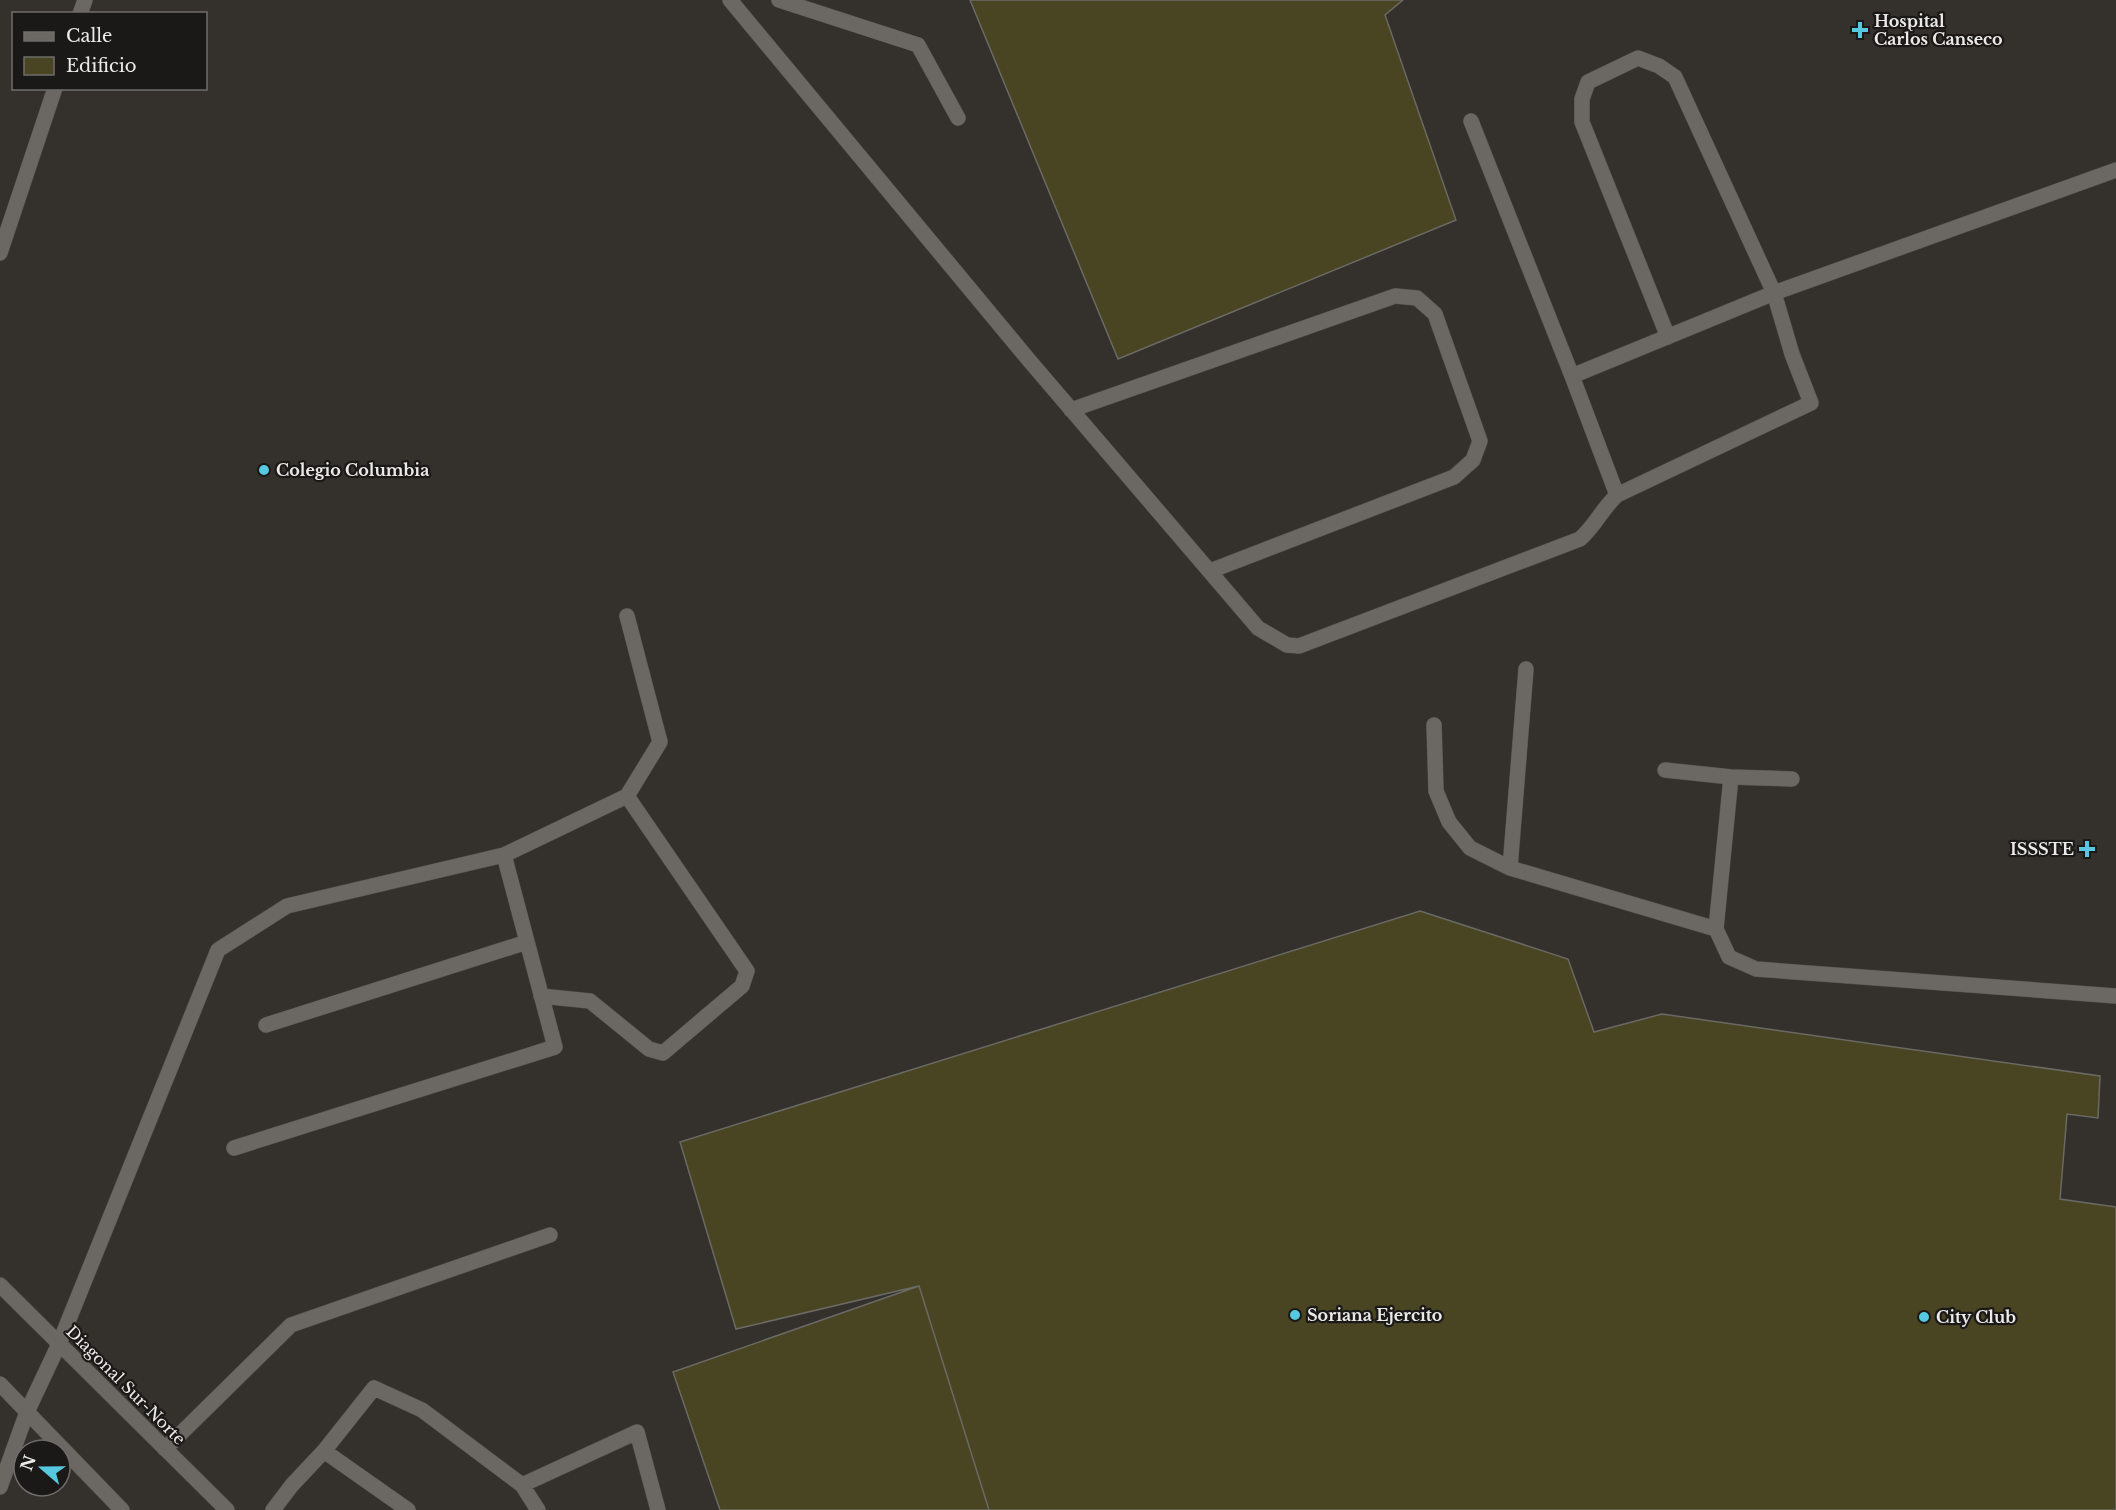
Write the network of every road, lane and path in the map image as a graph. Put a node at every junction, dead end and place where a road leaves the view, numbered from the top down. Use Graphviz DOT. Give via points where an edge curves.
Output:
graph roads {
  1 [pos="730,0"];
  2 [pos="779,0"];
  3 [pos="54,90"];
  4 [pos="958,118"];
  5 [pos="1471,121"];
  6 [pos="2116,170"];
  7 [pos="0,253"];
  8 [pos="1774,293"];
  9 [pos="1668,336"];
  10 [pos="1572,376"];
  11 [pos="1071,410"];
  12 [pos="1617,495"];
  13 [pos="1210,571"];
  14 [pos="627,616"];
  15 [pos="1526,669"];
  16 [pos="1434,725"];
  17 [pos="1665,770"];
  18 [pos="1731,777"];
  19 [pos="1792,779"];
  20 [pos="627,796"];
  21 [pos="504,855"];
  22 [pos="1510,868"];
  23 [pos="1716,929"];
  24 [pos="527,942"];
  25 [pos="541,996"];
  26 [pos="2116,996"];
  27 [pos="266,1025"];
  28 [pos="234,1148"];
  29 [pos="550,1235"];
  30 [pos="0,1285"];
  31 [pos="59,1344"];
  32 [pos="0,1384"];
  33 [pos="27,1412"];
  34 [pos="165,1449"];
  35 [pos="324,1451"];
  36 [pos="522,1485"];
  37 [pos="0,1487"];
  38 [pos="122,1510"];
  39 [pos="227,1510"];
  40 [pos="273,1510"];
  41 [pos="408,1510"];
  42 [pos="538,1510"];
  43 [pos="658,1510"];
  1 -- 11 [label="street"];
  2 -- 4 [label="street" via="918,45"];
  3 -- 7 [label="street"];
  5 -- 10 [label="street"];
  6 -- 8 [label="street"];
  8 -- 9 [label="street"];
  8 -- 9 [label="street" via="1675,77 1638,58 1588,82 1582,99 1582,122"];
  8 -- 12 [label="street" via="1810,403"];
  9 -- 10 [label="street"];
  10 -- 12 [label="street"];
  11 -- 13 [label="street"];
  11 -- 13 [label="street" via="1395,296 1417,298 1435,314 1480,441 1473,460 1454,477"];
  12 -- 13 [label="street" via="1580,539 1299,646 1287,645 1258,628"];
  14 -- 20 [label="street" via="660,742"];
  15 -- 22 [label="street"];
  16 -- 22 [label="street" via="1436,791 1449,822 1470,848"];
  17 -- 18 [label="street"];
  18 -- 19 [label="street"];
  18 -- 23 [label="street"];
  20 -- 21 [label="street"];
  20 -- 25 [label="street" via="747,971 742,986 663,1053 649,1050 590,1001"];
  21 -- 24 [label="street"];
  21 -- 31 [label="street" via="287,906 218,950"];
  22 -- 23 [label="street"];
  23 -- 26 [label="street" via="1729,957 1756,969"];
  24 -- 25 [label="street"];
  24 -- 27 [label="street"];
  25 -- 28 [label="street" via="555,1047"];
  29 -- 34 [label="street" via="291,1325"];
  30 -- 31 [label="street, Diagonal Sur-Norte"];
  31 -- 33 [label="street"];
  31 -- 34 [label="street, Diagonal Sur-Norte"];
  32 -- 33 [label="street"];
  33 -- 37 [label="street"];
  33 -- 38 [label="street"];
  34 -- 39 [label="street, Diagonal Sur-Norte"];
  35 -- 36 [label="street" via="374,1388 422,1410"];
  35 -- 40 [label="street"];
  35 -- 41 [label="street"];
  36 -- 42 [label="street"];
  36 -- 43 [label="street" via="637,1432"];
}
